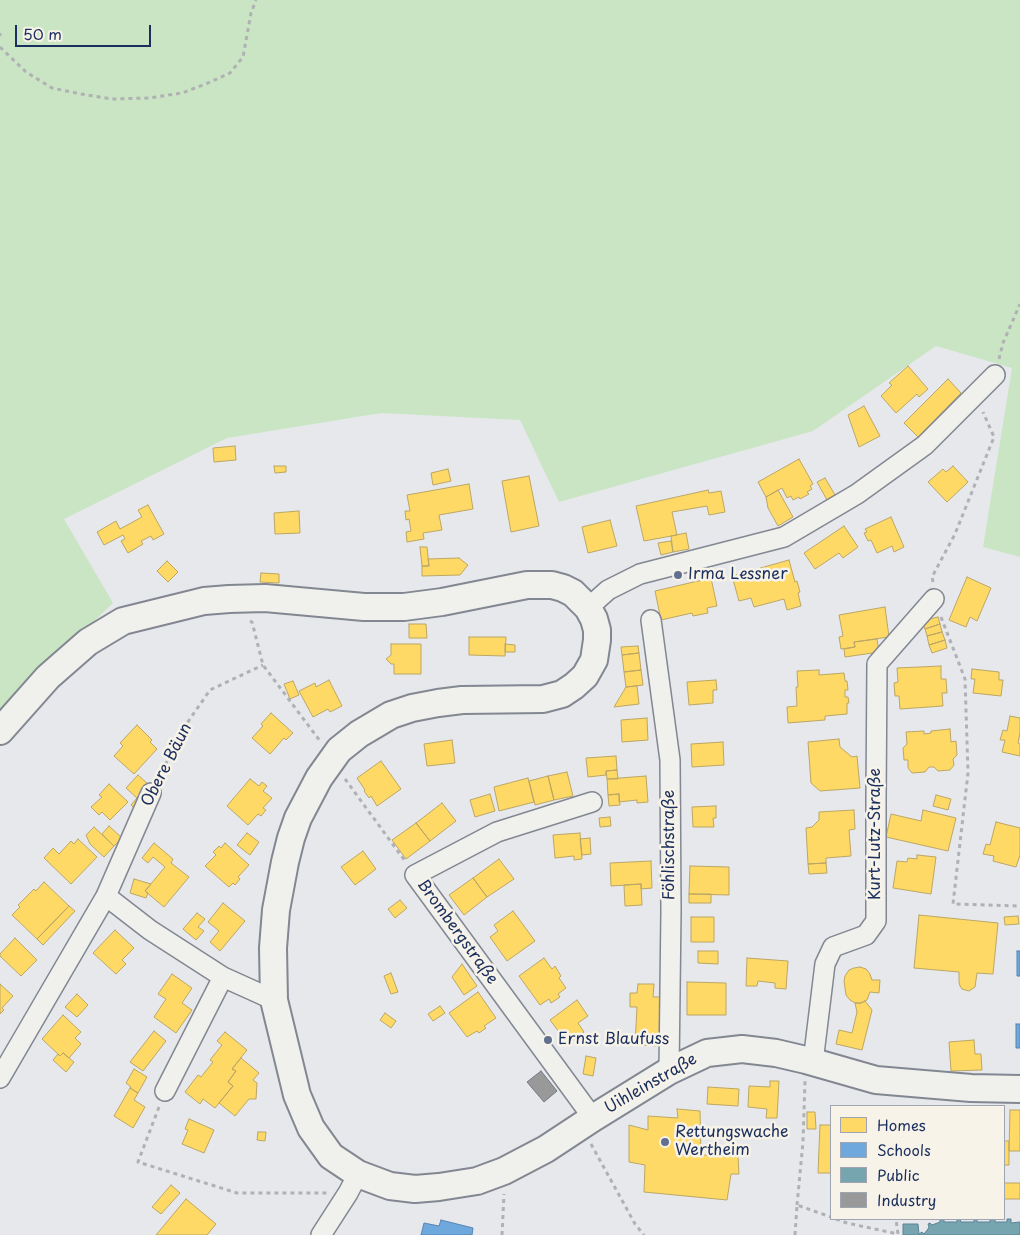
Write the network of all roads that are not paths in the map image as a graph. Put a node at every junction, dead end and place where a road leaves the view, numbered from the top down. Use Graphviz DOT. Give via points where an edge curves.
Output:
graph roads {
  1 [pos="995,375"];
  2 [pos="934,599"];
  3 [pos="588,608"];
  4 [pos="651,620"];
  5 [pos="0,731"];
  6 [pos="151,793"];
  7 [pos="592,802"];
  8 [pos="106,896"];
  9 [pos="223,977"];
  10 [pos="274,1000"];
  11 [pos="810,1061"];
  12 [pos="669,1071"];
  13 [pos="0,1078"];
  14 [pos="1020,1089"];
  15 [pos="165,1091"];
  16 [pos="587,1122"];
  17 [pos="353,1183"];
  18 [pos="320,1235"];
  1 -- 3 [label="street" via="925,445 857,494 784,537 640,574 608,590"];
  2 -- 11 [label="street, Kurt-Lutz-Straße" via="877,664 876,921 866,935 833,947 826,964"];
  3 -- 5 [label="main road" via="563,588 527,584 404,607 364,607 265,598 204,601 123,621 88,642 48,677"];
  3 -- 10 [label="main road, Uihleinstraße" via="597,630 594,660 585,676 562,694 542,699 462,700 412,708 373,724 332,757 298,818 285,862 276,910"];
  4 -- 12 [label="street, Föhlischstraße" via="670,760"];
  6 -- 8 [label="street, Obere Bäun"];
  7 -- 16 [label="street, Brombergstraße" via="497,832 415,875"];
  8 -- 9 [label="street" via="150,930"];
  8 -- 13 [label="street, Obere Bäun"];
  9 -- 10 [label="street"];
  9 -- 15 [label="street"];
  10 -- 17 [label="main road, Uihleinstraße" via="297,1095 311,1128"];
  11 -- 12 [label="main road, Uihleinstraße" via="742,1049 706,1054"];
  11 -- 14 [label="main road, Uihleinstraße" via="876,1080"];
  12 -- 16 [label="main road, Uihleinstraße"];
  16 -- 17 [label="main road, Uihleinstraße" via="546,1149 504,1171 477,1180 415,1189"];
  17 -- 18 [label="street"];
}
